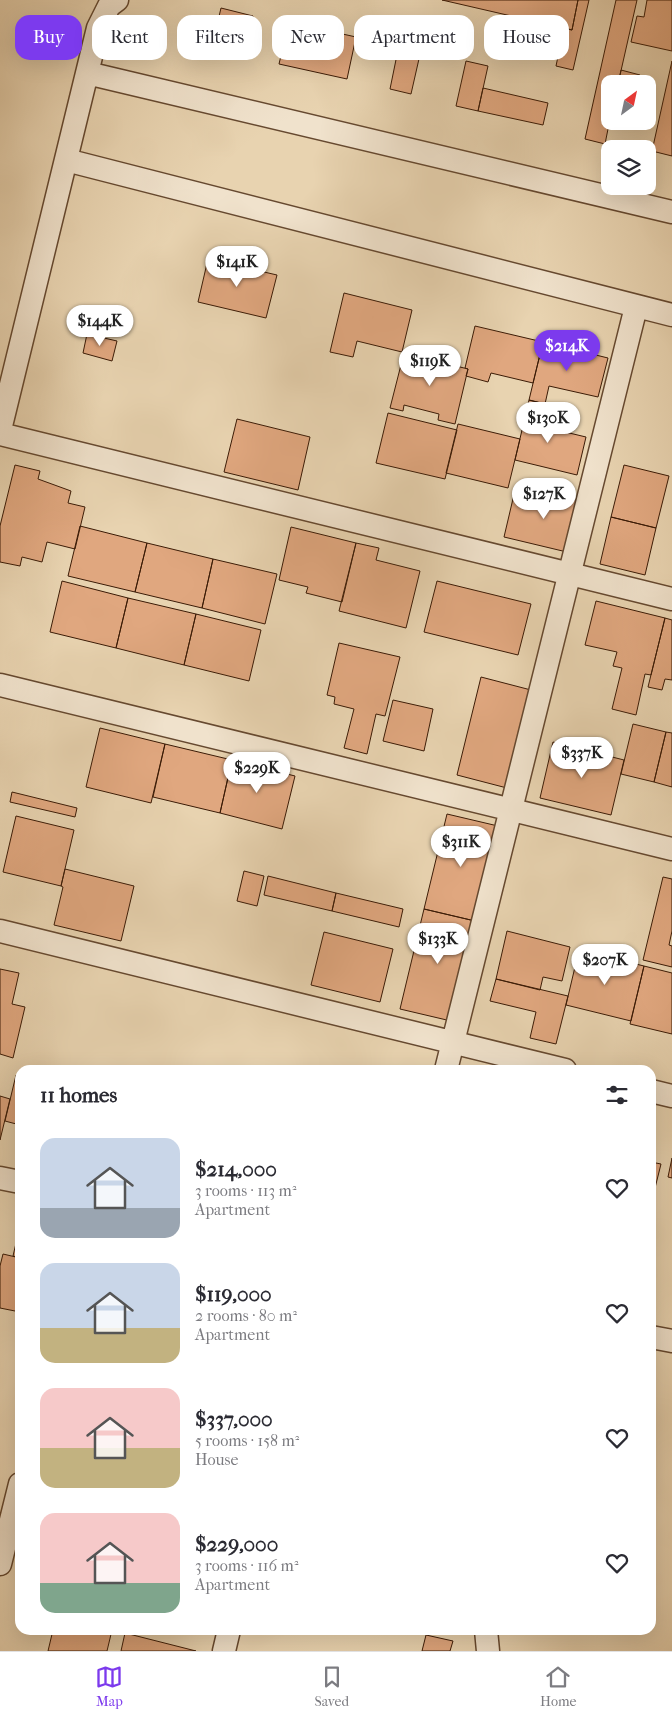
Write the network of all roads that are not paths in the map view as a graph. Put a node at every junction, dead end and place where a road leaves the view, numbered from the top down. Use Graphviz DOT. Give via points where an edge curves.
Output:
graph roads {
  1 [pos="117,0"];
  2 [pos="87,73"];
  3 [pos="66,160"];
  4 [pos="672,212"];
  5 [pos="636,308"];
  6 [pos="672,315"];
  7 [pos="0,430"];
  8 [pos="0,434"];
  9 [pos="569,574"];
  10 [pos="672,599"];
  11 [pos="0,685"];
  12 [pos="511,810"];
  13 [pos="672,849"];
  14 [pos="0,931"];
  15 [pos="453,1042"];
  16 [pos="447,1065"];
  17 [pos="545,1065"];
  18 [pos="656,1092"];
  19 [pos="672,1096"];
  20 [pos="0,1178"];
  21 [pos="15,1181"];
  22 [pos="656,1338"];
  23 [pos="672,1341"];
  24 [pos="15,1504"];
  25 [pos="0,1564"];
  26 [pos="228,1635"];
  27 [pos="486,1635"];
  28 [pos="224,1651"];
  29 [pos="488,1651"];
  1 -- 2 [label="street" via="109,6 98,28"];
  2 -- 3 [label="street"];
  2 -- 4 [label="street"];
  3 -- 5 [label="street"];
  3 -- 7 [label="street"];
  5 -- 6 [label="street"];
  5 -- 9 [label="street"];
  8 -- 9 [label="street"];
  9 -- 10 [label="street"];
  9 -- 12 [label="street"];
  11 -- 12 [label="street"];
  12 -- 13 [label="street"];
  12 -- 15 [label="street"];
  14 -- 15 [label="street"];
  15 -- 16 [label="street"];
  15 -- 17 [label="street"];
  18 -- 19 [label="street"];
  20 -- 21 [label="street"];
  22 -- 23 [label="street"];
  24 -- 25 [label="street"];
  26 -- 28 [label="street"];
  27 -- 29 [label="street"];
}
